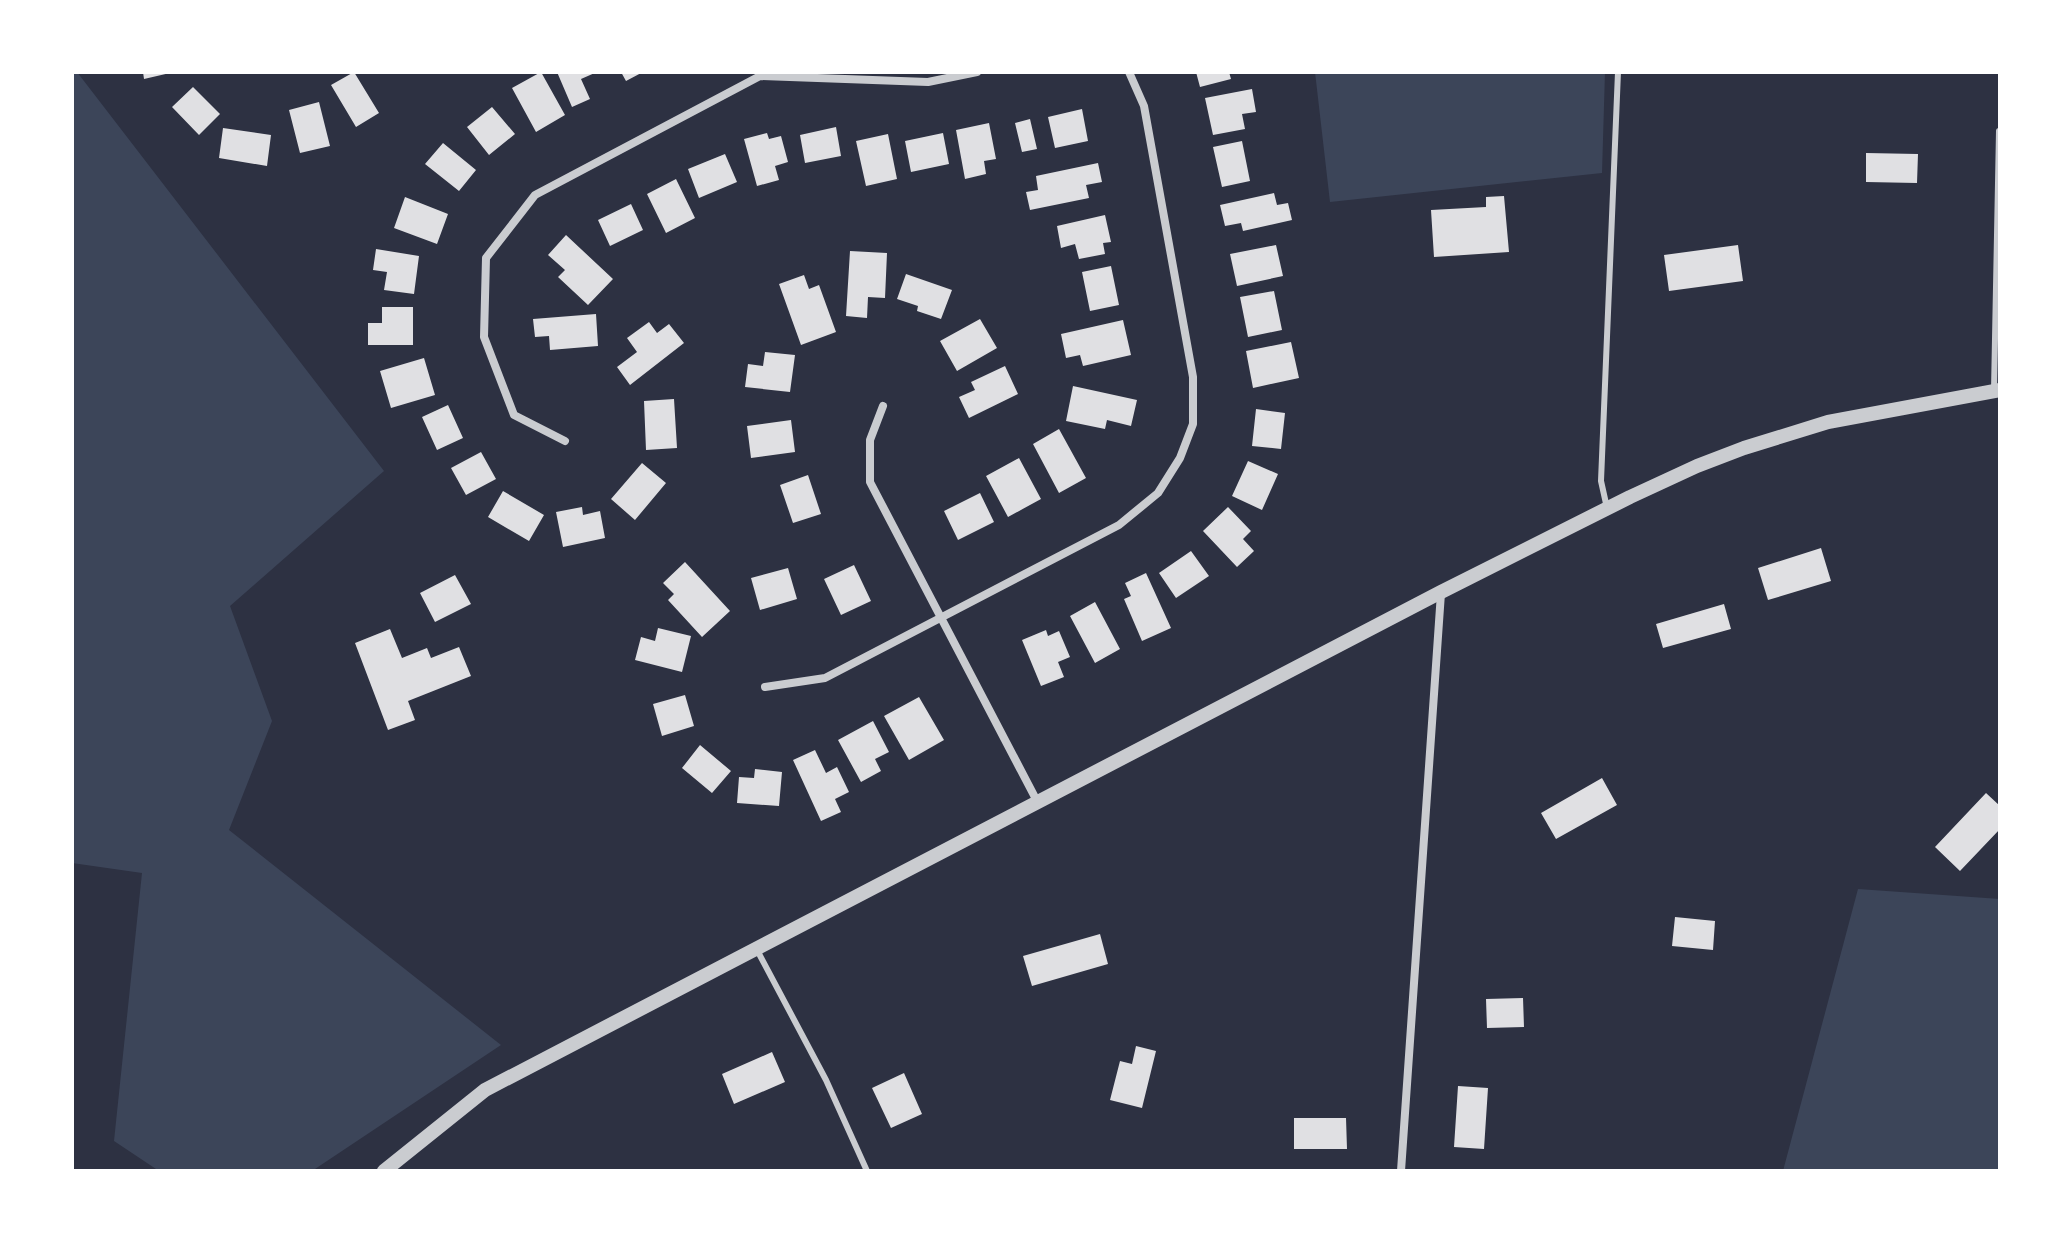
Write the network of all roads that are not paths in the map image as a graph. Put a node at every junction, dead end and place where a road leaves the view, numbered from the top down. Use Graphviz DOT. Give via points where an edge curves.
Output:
graph roads {
  1 [pos="977,72"];
  2 [pos="1129,72"];
  3 [pos="1618,72"];
  4 [pos="1999,131"];
  5 [pos="1997,390"];
  6 [pos="883,406"];
  7 [pos="565,441"];
  8 [pos="1607,508"];
  9 [pos="1441,592"];
  10 [pos="941,617"];
  11 [pos="765,687"];
  12 [pos="1038,803"];
  13 [pos="756,948"];
  14 [pos="384,1171"];
  15 [pos="867,1171"];
  16 [pos="1401,1171"];
  1 -- 7 [label="street" via="928,82 760,76 535,195 486,258 484,337 514,415"];
  2 -- 10 [label="street" via="1144,106 1193,377 1193,424 1158,493 1119,525"];
  3 -- 8 [label="lane" via="1601,481"];
  4 -- 5 [label="lane"];
  5 -- 8 [label="street" via="1828,422 1709,461"];
  6 -- 10 [label="street" via="870,440 870,482"];
  8 -- 9 [label="street"];
  9 -- 12 [label="street"];
  9 -- 16 [label="street"];
  10 -- 11 [label="street" via="825,678"];
  10 -- 12 [label="street"];
  12 -- 13 [label="street"];
  13 -- 14 [label="street" via="485,1090"];
  13 -- 15 [label="lane"];
}
